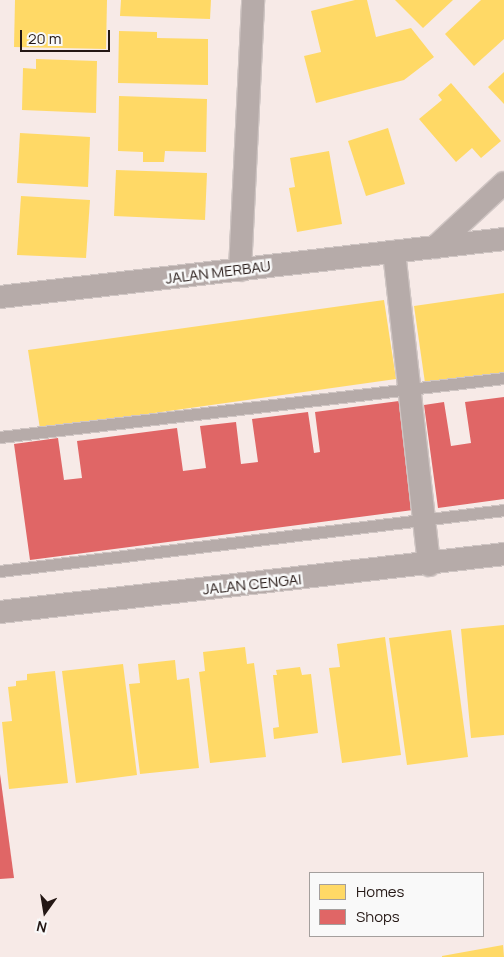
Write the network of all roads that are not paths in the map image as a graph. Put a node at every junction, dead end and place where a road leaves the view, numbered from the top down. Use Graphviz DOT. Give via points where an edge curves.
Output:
graph roads {
  1 [pos="253,0"];
  2 [pos="504,183"];
  3 [pos="504,240"];
  4 [pos="435,247"];
  5 [pos="394,252"];
  6 [pos="240,270"];
  7 [pos="0,298"];
  8 [pos="504,378"];
  9 [pos="409,388"];
  10 [pos="0,437"];
  11 [pos="504,510"];
  12 [pos="424,520"];
  13 [pos="504,554"];
  14 [pos="429,565"];
  15 [pos="0,571"];
  16 [pos="0,612"];
  1 -- 6 [label="street"];
  2 -- 4 [label="street"];
  3 -- 4 [label="street, JALAN MERBAU"];
  4 -- 5 [label="street, JALAN MERBAU"];
  5 -- 6 [label="street, JALAN MERBAU"];
  5 -- 9 [label="street"];
  6 -- 7 [label="street, JALAN MERBAU"];
  8 -- 9 [label="lane"];
  9 -- 10 [label="lane"];
  9 -- 12 [label="street"];
  11 -- 12 [label="lane"];
  12 -- 14 [label="street"];
  12 -- 15 [label="lane"];
  13 -- 14 [label="street, JALAN CENGAI"];
  14 -- 16 [label="street, JALAN CENGAI"];
}
